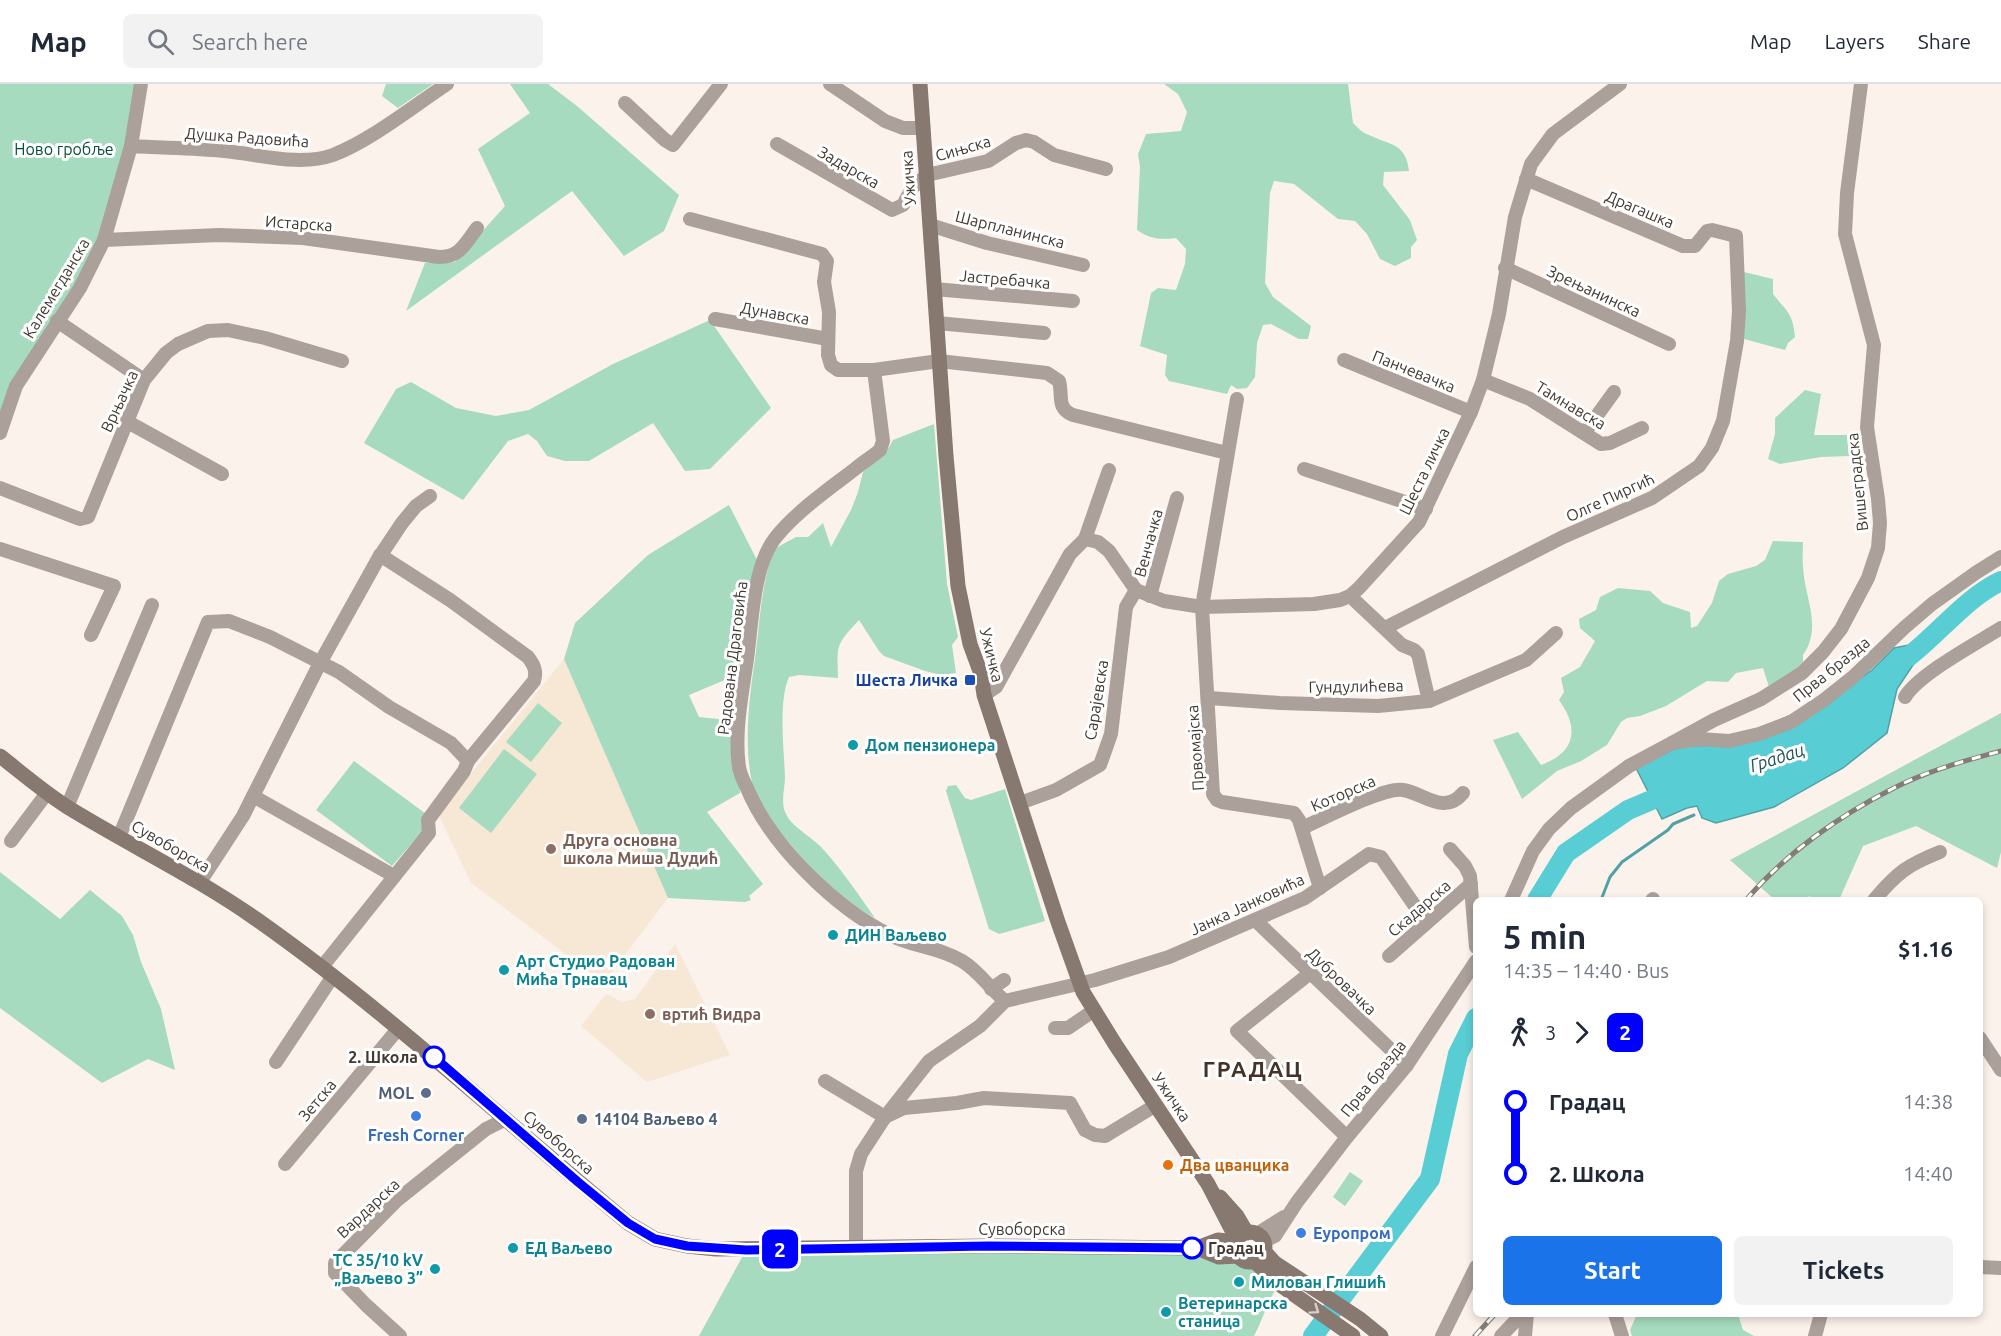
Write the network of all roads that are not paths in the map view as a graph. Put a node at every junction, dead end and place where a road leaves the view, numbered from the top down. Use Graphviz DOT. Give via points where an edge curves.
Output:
graph roads {
  1 [pos="141,84"];
  2 [pos="447,84"];
  3 [pos="721,84"];
  4 [pos="830,84"];
  5 [pos="920,84"];
  6 [pos="1620,84"];
  7 [pos="1861,84"];
  8 [pos="625,103"];
  9 [pos="922,128"];
  10 [pos="777,144"];
  11 [pos="131,146"];
  12 [pos="1106,169"];
  13 [pos="927,175"];
  14 [pos="1526,179"];
  15 [pos="690,219"];
  16 [pos="930,225"];
  17 [pos="477,228"];
  18 [pos="1736,236"];
  19 [pos="104,240"];
  20 [pos="1083,265"];
  21 [pos="1505,268"];
  22 [pos="934,289"];
  23 [pos="1072,301"];
  24 [pos="715,319"];
  25 [pos="57,321"];
  26 [pos="937,323"];
  27 [pos="1044,333"];
  28 [pos="828,339"];
  29 [pos="1669,344"];
  30 [pos="1344,360"];
  31 [pos="342,361"];
  32 [pos="939,361"];
  33 [pos="874,370"];
  34 [pos="144,380"];
  35 [pos="1483,380"];
  36 [pos="1614,392"];
  37 [pos="1237,399"];
  38 [pos="1471,412"];
  39 [pos="126,421"];
  40 [pos="1642,428"];
  41 [pos="1585,432"];
  42 [pos="0,433"];
  43 [pos="1227,453"];
  44 [pos="1304,469"];
  45 [pos="1109,470"];
  46 [pos="222,474"];
  47 [pos="0,488"];
  48 [pos="430,496"];
  49 [pos="1177,498"];
  50 [pos="1426,509"];
  51 [pos="1085,539"];
  52 [pos="0,549"];
  53 [pos="380,555"];
  54 [pos="2001,557"];
  55 [pos="1136,590"];
  56 [pos="1150,596"];
  57 [pos="1350,596"];
  58 [pos="152,605"];
  59 [pos="1202,607"];
  60 [pos="1385,628"];
  61 [pos="2001,628"];
  62 [pos="1556,633"];
  63 [pos="91,635"];
  64 [pos="320,663"];
  65 [pos="984,695"];
  66 [pos="1905,697"];
  67 [pos="1209,698"];
  68 [pos="1429,701"];
  69 [pos="1672,743"];
  70 [pos="0,756"];
  71 [pos="468,761"];
  72 [pos="47,793"];
  73 [pos="1463,793"];
  74 [pos="253,796"];
  75 [pos="1020,803"];
  76 [pos="67,807"];
  77 [pos="1302,828"];
  78 [pos="119,837"];
  79 [pos="10,841"];
  80 [pos="1450,849"];
  81 [pos="1940,852"];
  82 [pos="394,876"];
  83 [pos="200,882"];
  84 [pos="1471,884"];
  85 [pos="1320,888"];
  86 [pos="1512,897"];
  87 [pos="1876,897"];
  88 [pos="1473,909"];
  89 [pos="1255,920"];
  90 [pos="1426,922"];
  91 [pos="1389,956"];
  92 [pos="1473,966"];
  93 [pos="327,971"];
  94 [pos="1310,974"];
  95 [pos="1004,980"];
  96 [pos="1079,983"];
  97 [pos="991,989"];
  98 [pos="1005,1001"];
  99 [pos="1093,1011"];
  100 [pos="1055,1028"];
  101 [pos="398,1029"];
  102 [pos="1983,1043"];
  103 [pos="276,1062"];
  104 [pos="1407,1065"];
  105 [pos="2001,1070"];
  106 [pos="825,1081"];
  107 [pos="1156,1105"];
  108 [pos="885,1117"];
  109 [pos="506,1119"];
  110 [pos="1347,1137"];
  111 [pos="285,1164"];
  112 [pos="1250,1245"];
  113 [pos="856,1248"];
  114 [pos="1983,1267"];
  115 [pos="2001,1268"];
  116 [pos="1473,1273"];
  117 [pos="1522,1317"];
  118 [pos="1525,1317"];
  119 [pos="1616,1317"];
  120 [pos="1820,1317"];
  121 [pos="1352,1335"];
  122 [pos="400,1336"];
  123 [pos="1381,1336"];
  124 [pos="1442,1336"];
  125 [pos="1501,1336"];
  126 [pos="1525,1336"];
  127 [pos="1622,1336"];
  128 [pos="1815,1336"];
  1 -- 11 [label="street, Калемегданска"];
  2 -- 11 [label="street, Душка Радовића" via="351,146 316,159"];
  3 -- 8 [label="street" via="674,145"];
  4 -- 9 [label="street" via="885,121 903,128"];
  5 -- 9 [label="main road, Ужичка"];
  6 -- 14 [label="street, Шеста личка" via="1553,134 1535,158"];
  7 -- 69 [label="street, Вишеградска" via="1845,234 1874,345 1867,427 1879,515 1878,548 1868,578 1841,629 1802,673 1761,699"];
  9 -- 13 [label="main road, Ужичка"];
  10 -- 13 [label="street, Задарска" via="892,210 903,205 912,188"];
  11 -- 19 [label="street, Калемегданска"];
  12 -- 13 [label="street, Сињска" via="1054,155 1026,140 988,161"];
  13 -- 16 [label="main road, Ужичка"];
  14 -- 18 [label="street, Драгашка" via="1683,246 1695,246 1712,230"];
  14 -- 21 [label="street, Шеста личка"];
  15 -- 28 [label="street" via="822,254 827,261 824,282"];
  16 -- 20 [label="street, Шарпланинска"];
  16 -- 22 [label="main road, Ужичка"];
  17 -- 19 [label="street, Истарска" via="462,248 449,257 303,238 219,235"];
  18 -- 60 [label="street, Олге Пиргић" via="1737,340 1723,421 1699,466 1652,498 1563,537"];
  19 -- 25 [label="street, Калемегданска" via="80,288"];
  21 -- 29 [label="street, Зрењанинска"];
  21 -- 35 [label="street, Шеста личка"];
  22 -- 23 [label="street, Јастребачка"];
  22 -- 26 [label="main road, Ужичка"];
  24 -- 28 [label="street, Дунавска"];
  25 -- 34 [label="street"];
  25 -- 42 [label="street, Калемегданска" via="16,386"];
  26 -- 27 [label="street"];
  26 -- 32 [label="main road, Ужичка"];
  28 -- 33 [label="street" via="828,355 834,368"];
  30 -- 38 [label="street, Панчевачка"];
  31 -- 34 [label="street, Врњачка" via="246,333 218,330 178,344"];
  32 -- 33 [label="street"];
  32 -- 43 [label="street" via="1047,373 1059,381 1060,404 1067,413"];
  32 -- 65 [label="main road, Ужичка" via="958,586"];
  33 -- 97 [label="street, Радована Драговића" via="883,441 880,450 792,520 776,537 761,564 738,721 739,768 754,806 775,836 843,905 888,935 964,962"];
  34 -- 39 [label="street, Врњачка"];
  35 -- 38 [label="street, Шеста личка"];
  35 -- 41 [label="street, Тамнавска" via="1530,399"];
  36 -- 41 [label="street"];
  37 -- 43 [label="street, Првомајска"];
  38 -- 50 [label="street, Шеста личка"];
  39 -- 46 [label="street"];
  39 -- 47 [label="street, Врњачка" via="88,517 80,519"];
  40 -- 41 [label="street, Тамнавска" via="1606,444"];
  43 -- 59 [label="street, Првомајска"];
  44 -- 50 [label="street"];
  45 -- 51 [label="street"];
  48 -- 53 [label="street" via="416,506"];
  49 -- 56 [label="street, Венчачка"];
  50 -- 57 [label="street, Шеста личка" via="1410,533"];
  51 -- 55 [label="street" via="1098,542 1109,551"];
  51 -- 65 [label="street" via="1070,554 996,687"];
  52 -- 63 [label="street" via="114,586"];
  53 -- 64 [label="street"];
  53 -- 71 [label="street" via="450,600 528,657 532,664 534,681"];
  54 -- 69 [label="street, Прва бразда" via="1932,604 1846,682 1791,722 1730,741 1700,739"];
  55 -- 56 [label="street"];
  55 -- 75 [label="street, Сарајевска" via="1126,607 1111,734 1100,765 1056,790"];
  56 -- 59 [label="street"];
  57 -- 59 [label="street" via="1314,604"];
  57 -- 60 [label="street"];
  58 -- 76 [label="street"];
  59 -- 67 [label="street, Првомајска"];
  60 -- 68 [label="street" via="1418,654"];
  61 -- 66 [label="street" via="1945,663"];
  62 -- 68 [label="street, Гундулићева" via="1526,660"];
  64 -- 71 [label="street" via="451,743"];
  64 -- 74 [label="street"];
  64 -- 78 [label="street" via="229,621 208,622"];
  65 -- 75 [label="main road, Ужичка"];
  67 -- 68 [label="street, Гундулићева" via="1378,706"];
  67 -- 77 [label="street, Првомајска" via="1216,800 1289,811"];
  69 -- 86 [label="street, Прва бразда" via="1629,766 1549,829 1533,851"];
  70 -- 72 [label="main road, Сувоборска"];
  71 -- 82 [label="street" via="428,820 429,833"];
  72 -- 76 [label="main road, Сувоборска"];
  72 -- 79 [label="street"];
  73 -- 77 [label="street, Которска" via="1458,799 1441,803 1394,790"];
  74 -- 82 [label="street"];
  74 -- 83 [label="street"];
  75 -- 96 [label="main road, Ужичка"];
  76 -- 78 [label="main road, Сувоборска"];
  77 -- 85 [label="street"];
  78 -- 83 [label="main road, Сувоборска"];
  80 -- 84 [label="street" via="1465,866"];
  81 -- 87 [label="street" via="1914,862 1894,876"];
  82 -- 93 [label="street"];
  83 -- 93 [label="main road, Сувоборска"];
  84 -- 88 [label="street"];
  84 -- 90 [label="street, Скадарска"];
  85 -- 89 [label="street, Јанка Јанковића"];
  85 -- 90 [label="street, Јанка Јанковића" via="1369,854 1375,855 1381,857"];
  89 -- 94 [label="street, Дубровачка"];
  89 -- 96 [label="street, Јанка Јанковића" via="1168,957"];
  90 -- 91 [label="street, Скадарска"];
  92 -- 104 [label="street, Прва бразда"];
  93 -- 101 [label="main road, Сувоборска"];
  93 -- 103 [label="street"];
  94 -- 104 [label="street, Дубровачка"];
  94 -- 110 [label="street" via="1237,1031"];
  95 -- 97 [label="street"];
  96 -- 98 [label="street, Јанка Јанковића"];
  96 -- 99 [label="main road, Ужичка"];
  97 -- 98 [label="street, Радована Драговића"];
  98 -- 108 [label="street" via="980,1026 929,1061"];
  99 -- 100 [label="street" via="1068,1028"];
  99 -- 107 [label="main road, Ужичка"];
  101 -- 109 [label="main road, Сувоборска"];
  101 -- 111 [label="street, Зетска"];
  102 -- 105 [label="street"];
  104 -- 110 [label="street, Прва бразда"];
  106 -- 108 [label="street"];
  107 -- 108 [label="street" via="1105,1136 1085,1130 1070,1103 1059,1101 984,1098 904,1108"];
  107 -- 112 [label="main road, Ужичка" via="1209,1185 1238,1216"];
  108 -- 113 [label="street" via="858,1162"];
  109 -- 113 [label="main road, Сувоборска" via="628,1223 655,1239 726,1250"];
  109 -- 122 [label="street, Вардарска" via="486,1130 396,1201 334,1263 335,1273"];
  110 -- 112 [label="street, Прва бразда" via="1275,1236"];
  112 -- 113 [label="main road, Сувоборска" via="1219,1257 1197,1248"];
  112 -- 121 [label="main road, one-way" via="1280,1284"];
  112 -- 123 [label="main road"];
  114 -- 115 [label="street"];
  116 -- 124 [label="street"];
  117 -- 125 [label="street"];
  118 -- 126 [label="street"];
  119 -- 127 [label="street"];
  120 -- 128 [label="street"];
}
